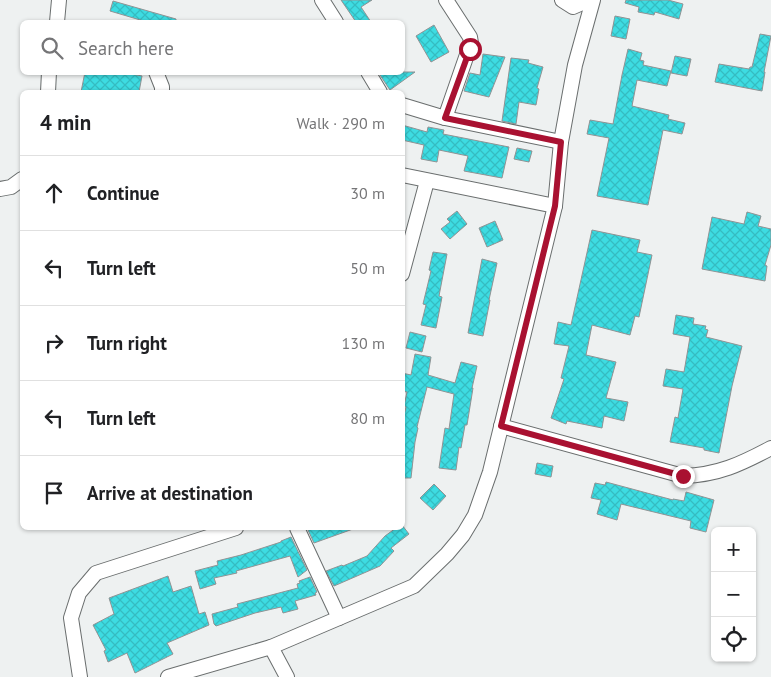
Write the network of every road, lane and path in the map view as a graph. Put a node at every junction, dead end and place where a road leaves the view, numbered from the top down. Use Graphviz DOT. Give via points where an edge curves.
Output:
graph roads {
  1 [pos="59,0"];
  2 [pos="322,0"];
  3 [pos="446,0"];
  4 [pos="562,0"];
  5 [pos="589,0"];
  6 [pos="593,0"];
  7 [pos="57,20"];
  8 [pos="335,20"];
  9 [pos="49,75"];
  10 [pos="157,75"];
  11 [pos="370,75"];
  12 [pos="48,90"];
  13 [pos="162,90"];
  14 [pos="379,90"];
  15 [pos="405,106"];
  16 [pos="445,118"];
  17 [pos="561,142"];
  18 [pos="405,176"];
  19 [pos="427,180"];
  20 [pos="20,184"];
  21 [pos="0,189"];
  22 [pos="555,206"];
  23 [pos="405,263"];
  24 [pos="501,426"];
  25 [pos="771,448"];
  26 [pos="230,530"];
  27 [pos="298,530"];
  28 [pos="339,618"];
  29 [pos="271,648"];
  30 [pos="80,677"];
  31 [pos="168,677"];
  32 [pos="287,677"];
  1 -- 7 [label="street"];
  2 -- 8 [label="street"];
  3 -- 16 [label="street" via="471,43"];
  4 -- 5 [label="street" via="573,7"];
  6 -- 17 [label="street" via="574,65"];
  9 -- 12 [label="street"];
  10 -- 13 [label="street"];
  11 -- 14 [label="street"];
  15 -- 16 [label="street"];
  16 -- 17 [label="street"];
  17 -- 22 [label="street"];
  18 -- 19 [label="street"];
  19 -- 22 [label="street"];
  19 -- 23 [label="street"];
  20 -- 21 [label="street"];
  22 -- 24 [label="street"];
  24 -- 25 [label="street" via="683,476 702,476 738,466"];
  24 -- 28 [label="street" via="490,472 475,515 463,535 414,586"];
  26 -- 30 [label="street" via="96,573 79,593 71,618"];
  27 -- 28 [label="street"];
  28 -- 29 [label="street"];
  29 -- 31 [label="street"];
  29 -- 32 [label="street"];
}
